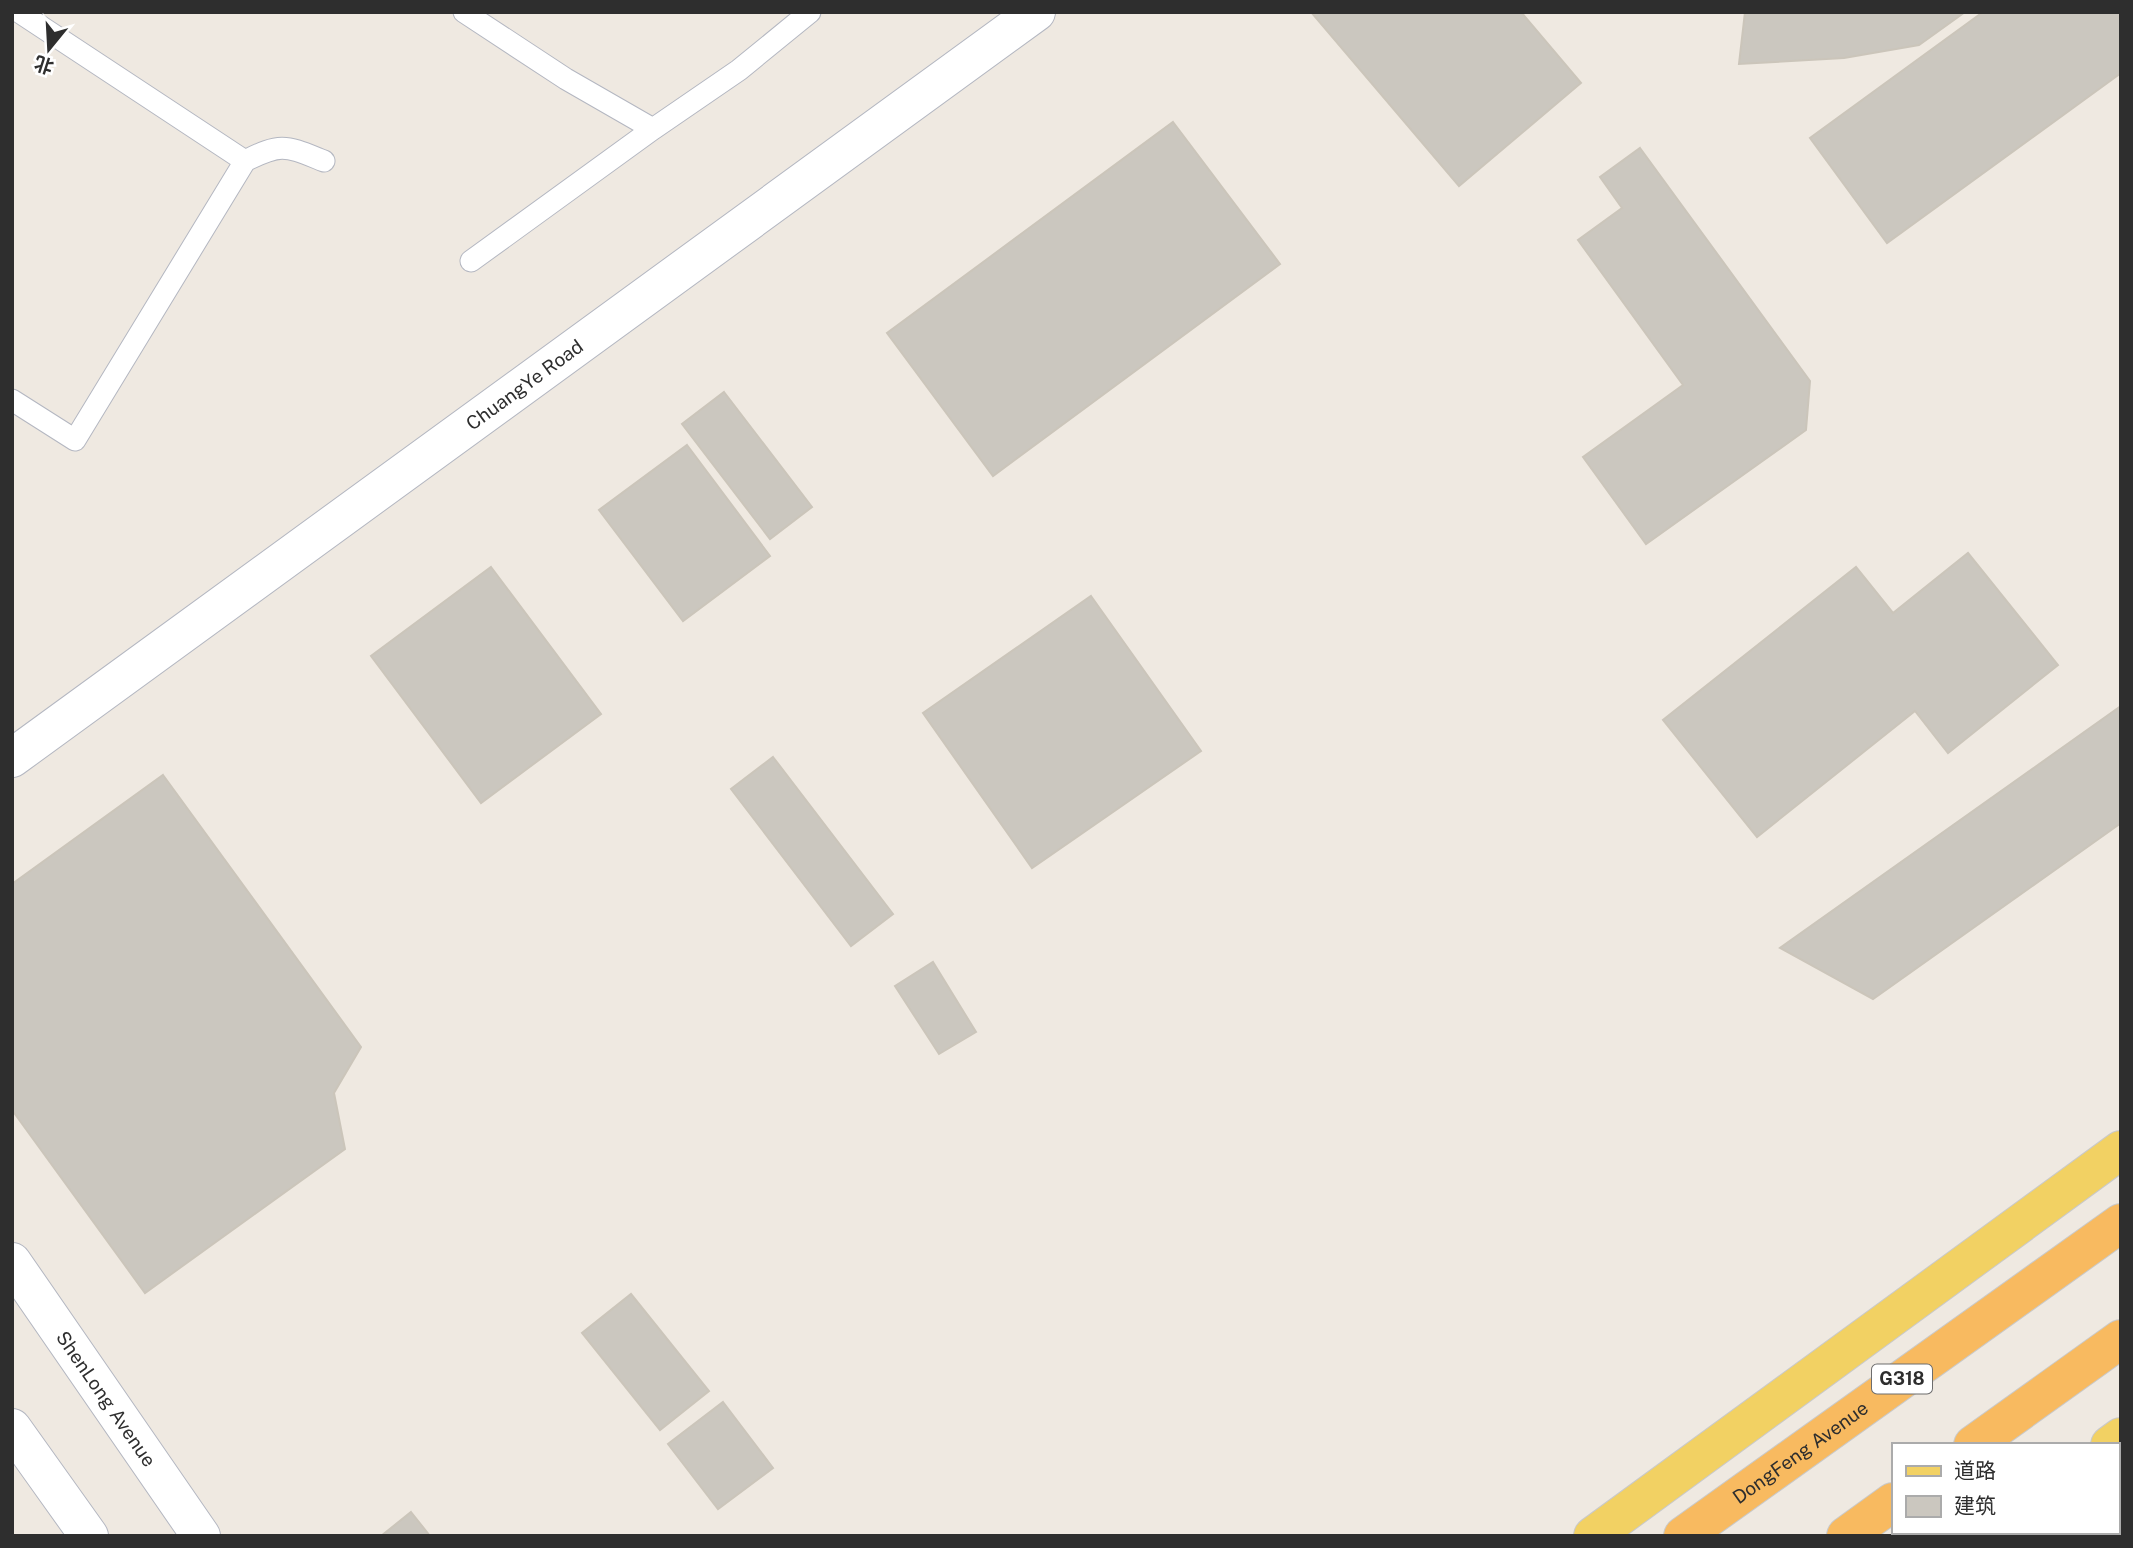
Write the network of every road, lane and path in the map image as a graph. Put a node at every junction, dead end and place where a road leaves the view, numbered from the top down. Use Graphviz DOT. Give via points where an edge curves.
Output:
graph roads {
  1 [pos="19,12"];
  2 [pos="464,12"];
  3 [pos="810,12"];
  4 [pos="1036,12"];
  5 [pos="653,129"];
  6 [pos="244,161"];
  7 [pos="324,161"];
  8 [pos="471,261"];
  9 [pos="12,400"];
  10 [pos="12,758"];
  11 [pos="2121,1150"];
  12 [pos="2121,1223"];
  13 [pos="12,1262"];
  14 [pos="2121,1339"];
  15 [pos="12,1428"];
  16 [pos="1976,1443"];
  17 [pos="1892,1503"];
  18 [pos="89,1536"];
  19 [pos="201,1536"];
  20 [pos="1593,1536"];
  21 [pos="1683,1536"];
  22 [pos="1846,1536"];
  1 -- 6 [label="lane"];
  2 -- 5 [label="lane"];
  3 -- 5 [label="lane" via="739,70"];
  4 -- 10 [label="main road, ChuangYe Road"];
  5 -- 8 [label="lane"];
  6 -- 7 [label="lane" via="273,146"];
  6 -- 9 [label="lane" via="75,440"];
  11 -- 20 [label="main road"];
  12 -- 21 [label="highway, DongFeng Avenue / G318"];
  13 -- 19 [label="main road, ShenLong Avenue"];
  14 -- 16 [label="highway"];
  15 -- 18 [label="main road"];
  17 -- 22 [label="highway"];
}
